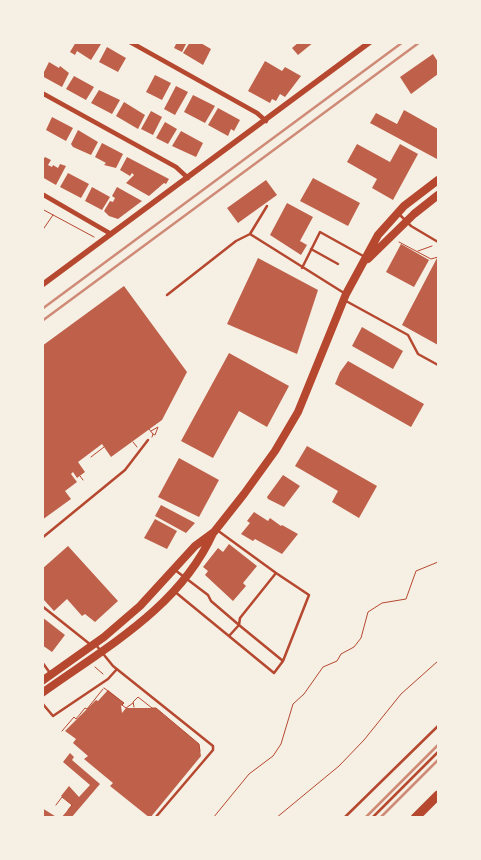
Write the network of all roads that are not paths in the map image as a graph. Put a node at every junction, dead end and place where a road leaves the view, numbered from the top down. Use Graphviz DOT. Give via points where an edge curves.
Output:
graph roads {
  1 [pos="130,42"];
  2 [pos="370,42"];
  3 [pos="42,93"];
  4 [pos="266,121"];
  5 [pos="188,178"];
  6 [pos="438,180"];
  7 [pos="42,194"];
  8 [pos="438,196"];
  9 [pos="267,206"];
  10 [pos="398,213"];
  11 [pos="406,222"];
  12 [pos="111,234"];
  13 [pos="250,234"];
  14 [pos="438,242"];
  15 [pos="311,249"];
  16 [pos="366,260"];
  17 [pos="338,264"];
  18 [pos="302,268"];
  19 [pos="42,285"];
  20 [pos="168,295"];
  21 [pos="344,297"];
  22 [pos="438,365"];
  23 [pos="150,439"];
  24 [pos="215,530"];
  25 [pos="42,538"];
  26 [pos="174,570"];
  27 [pos="276,573"];
  28 [pos="184,577"];
  29 [pos="173,590"];
  30 [pos="42,606"];
  31 [pos="239,625"];
  32 [pos="229,636"];
  33 [pos="94,645"];
  34 [pos="102,654"];
  35 [pos="283,661"];
  36 [pos="42,662"];
  37 [pos="117,669"];
  38 [pos="51,675"];
  39 [pos="42,681"];
  40 [pos="42,693"];
  41 [pos="42,703"];
  42 [pos="438,726"];
  43 [pos="438,752"];
  44 [pos="438,795"];
  45 [pos="155,818"];
  46 [pos="344,818"];
  47 [pos="372,818"];
  48 [pos="415,818"];
  1 -- 4 [label="street"];
  2 -- 4 [label="street"];
  3 -- 5 [label="street" via="176,167"];
  4 -- 5 [label="street"];
  5 -- 12 [label="street"];
  6 -- 10 [label="main road"];
  7 -- 12 [label="street"];
  8 -- 11 [label="main road"];
  9 -- 13 [label="lane"];
  10 -- 11 [label="lane"];
  10 -- 16 [label="main road" via="378,235"];
  11 -- 14 [label="lane"];
  11 -- 16 [label="main road"];
  12 -- 19 [label="street"];
  13 -- 18 [label="lane"];
  13 -- 20 [label="lane" via="236,240"];
  15 -- 16 [label="lane" via="320,232"];
  15 -- 17 [label="lane"];
  15 -- 18 [label="lane"];
  16 -- 21 [label="main road"];
  18 -- 21 [label="lane"];
  21 -- 22 [label="lane" via="408,335 418,354"];
  21 -- 24 [label="main road" via="292,423 264,468"];
  23 -- 25 [label="lane" via="125,470"];
  24 -- 26 [label="main road" via="195,546"];
  24 -- 27 [label="lane"];
  24 -- 28 [label="main road" via="204,552"];
  26 -- 28 [label="lane"];
  26 -- 33 [label="main road" via="140,606"];
  27 -- 31 [label="lane" via="240,618"];
  27 -- 35 [label="lane" via="309,595"];
  28 -- 29 [label="main road"];
  28 -- 31 [label="lane"];
  29 -- 32 [label="lane"];
  29 -- 34 [label="main road" via="140,624"];
  30 -- 33 [label="lane"];
  31 -- 32 [label="lane"];
  31 -- 35 [label="lane"];
  32 -- 35 [label="lane" via="274,673"];
  33 -- 34 [label="lane"];
  33 -- 38 [label="main road"];
  34 -- 37 [label="lane"];
  34 -- 40 [label="main road"];
  36 -- 38 [label="lane"];
  37 -- 41 [label="lane" via="53,716"];
  37 -- 45 [label="lane" via="213,746 213,750"];
  38 -- 39 [label="main road"];
  42 -- 46 [label="lane"];
  43 -- 47 [label="lane"];
  44 -- 48 [label="highway"];
}
